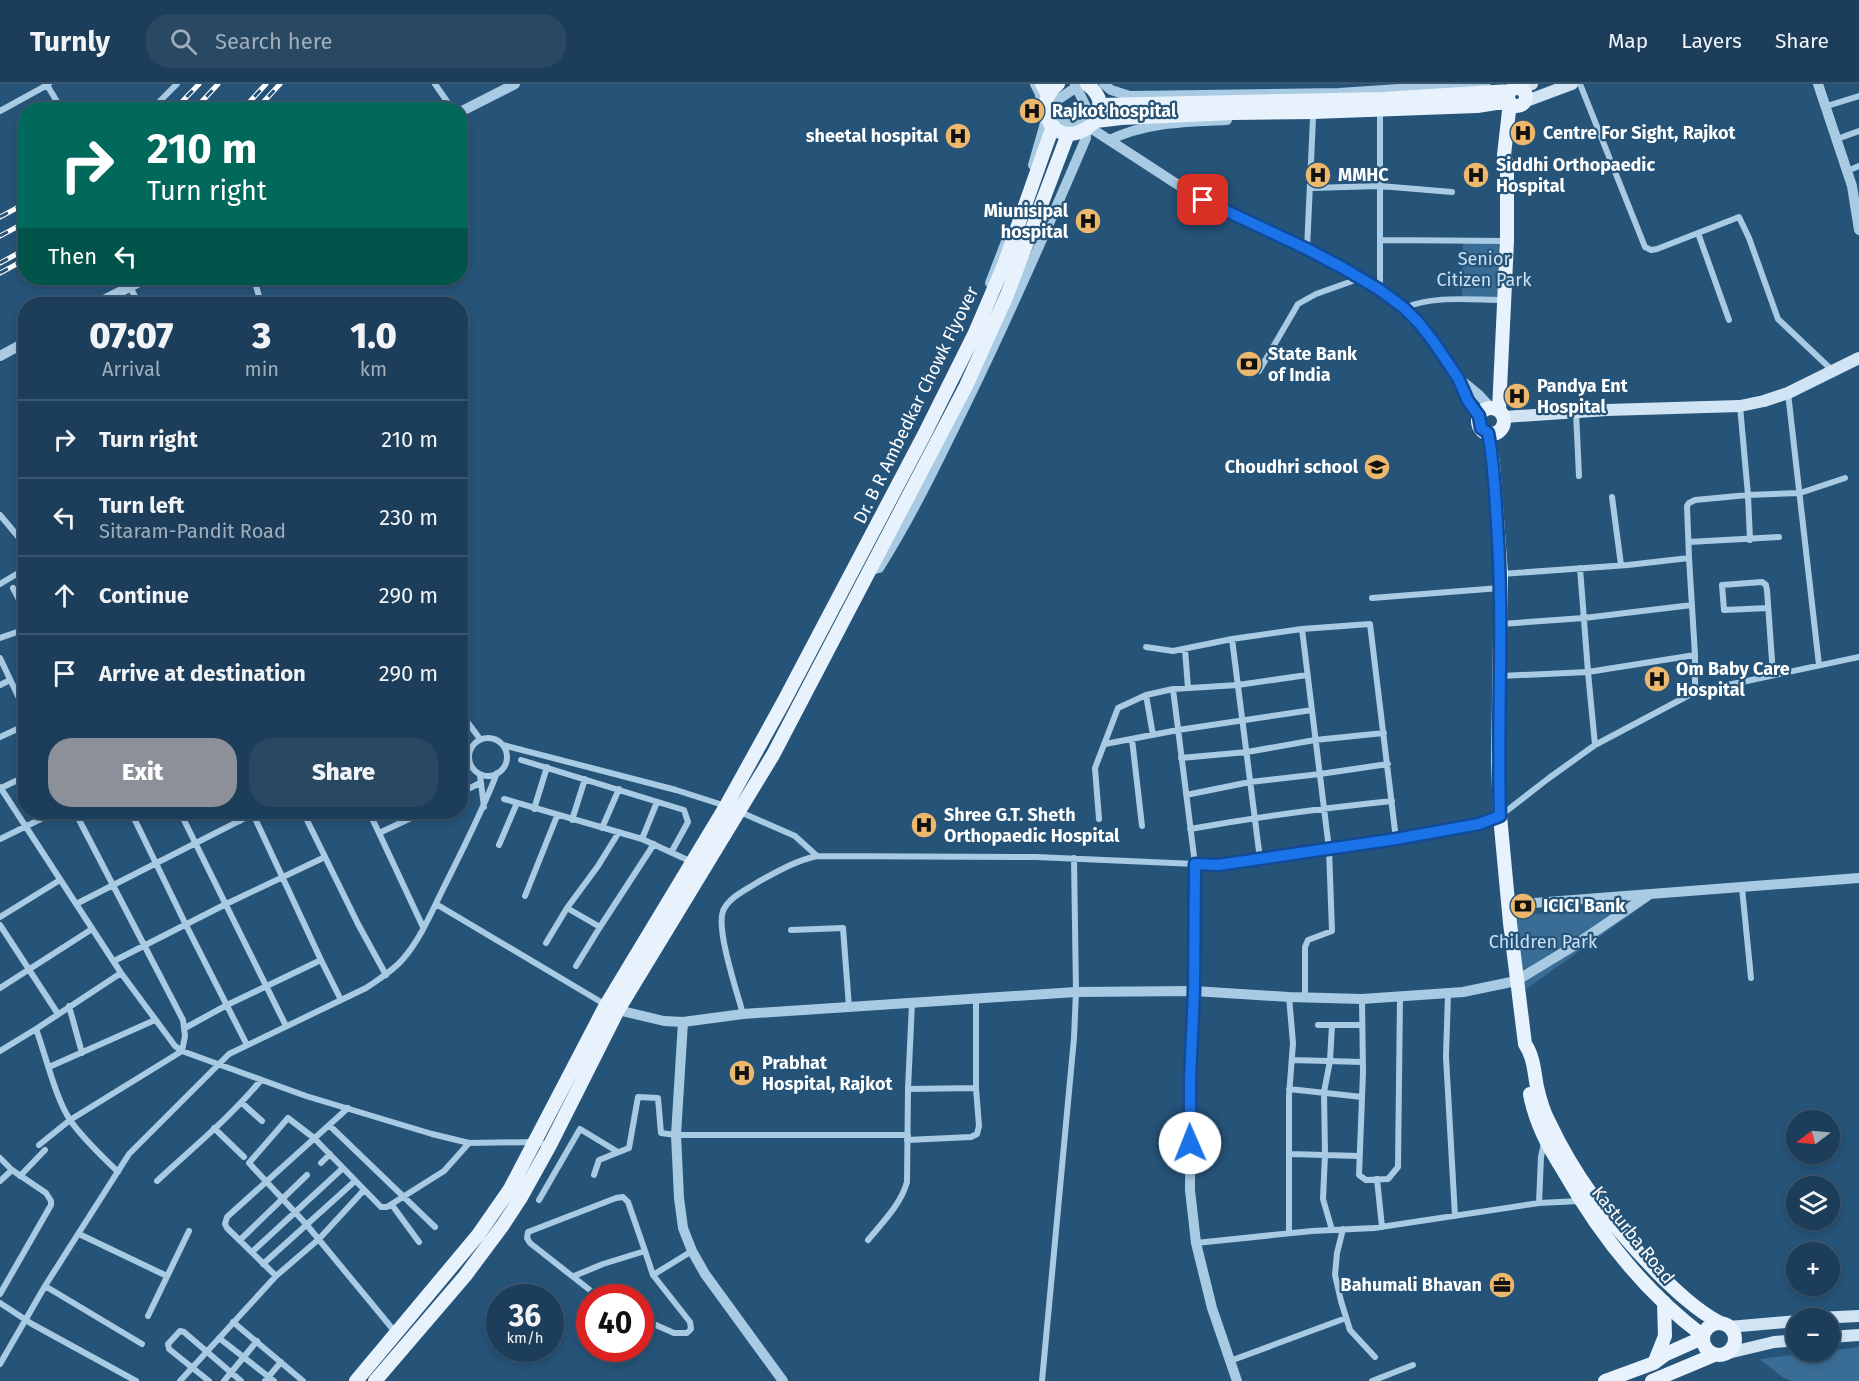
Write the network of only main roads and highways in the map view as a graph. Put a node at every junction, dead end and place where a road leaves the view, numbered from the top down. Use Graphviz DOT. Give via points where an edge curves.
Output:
graph roads {
  1 [pos="1058,84"];
  2 [pos="1572,84"];
  3 [pos="1079,85"];
  4 [pos="1045,89"];
  5 [pos="1518,96"];
  6 [pos="1476,100"];
  7 [pos="1099,105"];
  8 [pos="1091,123"];
  9 [pos="1049,124"];
  10 [pos="1068,134"];
  11 [pos="1859,358"];
  12 [pos="1493,413"];
  13 [pos="1493,432"];
  14 [pos="733,808"];
  15 [pos="612,1007"];
  16 [pos="1525,1044"];
  17 [pos="1586,1198"];
  18 [pos="1664,1302"];
  19 [pos="1859,1316"];
  20 [pos="1840,1317"];
  21 [pos="1786,1322"];
  22 [pos="1725,1325"];
  23 [pos="1859,1335"];
  24 [pos="1840,1336"];
  25 [pos="1702,1337"];
  26 [pos="1786,1341"];
  27 [pos="1721,1354"];
  28 [pos="1654,1363"];
  29 [pos="356,1381"];
  30 [pos="375,1381"];
  31 [pos="1605,1381"];
  32 [pos="1652,1381"];
  1 -- 4 [label="main road, bridge"];
  2 -- 5 [label="main road"];
  3 -- 7 [label="main road, bridge" via="1094,90"];
  4 -- 9 [label="main road, bridge"];
  5 -- 6 [label="main road"];
  5 -- 12 [label="main road" via="1504,155 1505,300"];
  6 -- 7 [label="main road"];
  6 -- 8 [label="main road" via="1313,112 1121,118"];
  7 -- 8 [label="main road, bridge"];
  8 -- 10 [label="main road, bridge" via="1083,132"];
  9 -- 10 [label="main road, bridge"];
  9 -- 14 [label="main road, Dr. B R Ambedkar Chowk Flyover" via="1004,265 975,335"];
  10 -- 14 [label="main road, Dr. B R Ambedkar Chowk Flyover" via="988,340 942,434 773,755"];
  11 -- 12 [label="main road" via="1788,393 1740,406"];
  12 -- 13 [label="main road" via="1504,424"];
  12 -- 13 [label="main road" via="1481,428"];
  13 -- 16 [label="main road" via="1501,581 1500,816"];
  14 -- 15 [label="main road"];
  14 -- 15 [label="main road" via="693,862"];
  15 -- 29 [label="main road" via="497,1210"];
  15 -- 30 [label="main road" via="550,1145 520,1199 465,1276"];
  16 -- 17 [label="main road" via="1531,1053 1541,1104"];
  16 -- 17 [label="main road, Kasturba Road" via="1523,1054 1537,1121"];
  17 -- 18 [label="main road, Kasturba Road" via="1628,1263"];
  17 -- 22 [label="main road" via="1676,1291"];
  18 -- 25 [label="main road, Kasturba Road"];
  18 -- 28 [label="main road" via="1665,1336"];
  19 -- 20 [label="main road"];
  21 -- 22 [label="main road"];
  22 -- 25 [label="main road" via="1714,1323"];
  22 -- 27 [label="main road" via="1735,1335 1735,1341"];
  23 -- 24 [label="main road"];
  25 -- 27 [label="main road" via="1707,1350"];
  25 -- 28 [label="main road"];
  26 -- 27 [label="main road"];
  27 -- 32 [label="main road"];
  28 -- 31 [label="main road"];
}
